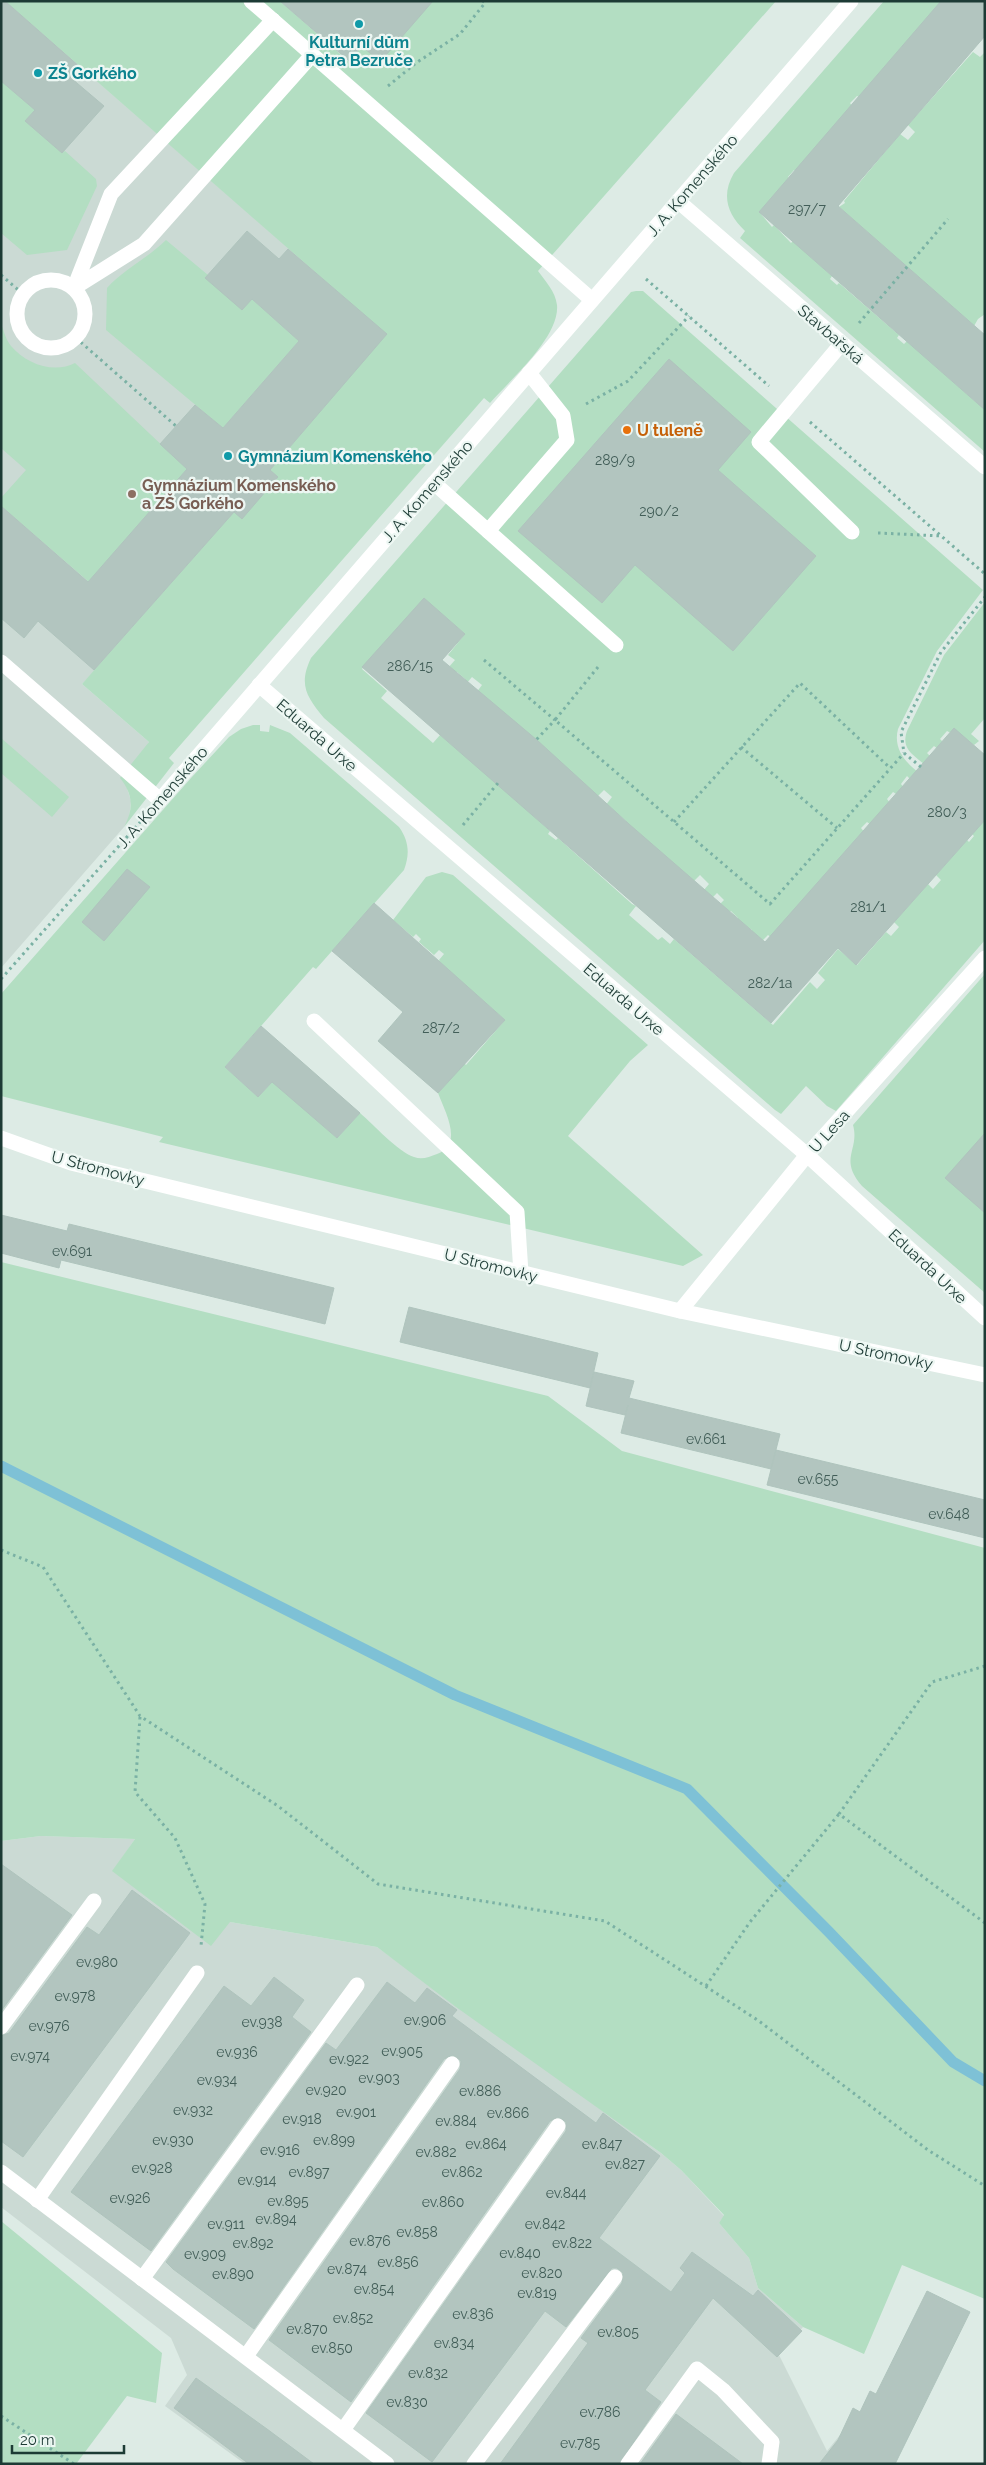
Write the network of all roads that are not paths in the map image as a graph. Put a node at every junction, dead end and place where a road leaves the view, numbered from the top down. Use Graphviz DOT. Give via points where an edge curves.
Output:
graph roads {
  1 [pos="251,1"];
  2 [pos="851,1"];
  3 [pos="272,20"];
  4 [pos="312,55"];
  5 [pos="678,201"];
  6 [pos="74,288"];
  7 [pos="592,300"];
  8 [pos="842,344"];
  9 [pos="529,373"];
  10 [pos="985,467"];
  11 [pos="434,483"];
  12 [pos="488,531"];
  13 [pos="852,532"];
  14 [pos="616,645"];
  15 [pos="1,662"];
  16 [pos="259,685"];
  17 [pos="985,958"];
  18 [pos="314,1022"];
  19 [pos="1,1138"];
  20 [pos="807,1155"];
  21 [pos="521,1272"];
  22 [pos="680,1311"];
  23 [pos="985,1318"];
  24 [pos="985,1375"];
  25 [pos="94,1901"];
  26 [pos="197,1973"];
  27 [pos="357,1985"];
  28 [pos="1,2027"];
  29 [pos="452,2064"];
  30 [pos="558,2126"];
  31 [pos="1,2172"];
  32 [pos="37,2200"];
  33 [pos="142,2278"];
  34 [pos="614,2278"];
  35 [pos="246,2356"];
  36 [pos="343,2430"];
  37 [pos="387,2464"];
  38 [pos="474,2464"];
  39 [pos="628,2464"];
  40 [pos="768,2464"];
  1 -- 3 [label="street"];
  2 -- 5 [label="street, J. A. Komenského"];
  3 -- 4 [label="street"];
  3 -- 6 [label="street" via="111,194"];
  4 -- 6 [label="street" via="144,244"];
  4 -- 7 [label="street"];
  5 -- 7 [label="street, J. A. Komenského"];
  5 -- 8 [label="street, Stavbařská"];
  6 -- 6 [label="street" via="86,307 83,329 76,338 56,348 34,344 25,336 17,316 23,294 41,280 53,279"];
  7 -- 9 [label="street, J. A. Komenského"];
  8 -- 10 [label="street, Stavbařská"];
  8 -- 13 [label="street" via="759,442"];
  9 -- 11 [label="street, J. A. Komenského"];
  9 -- 12 [label="street" via="564,416 567,440"];
  11 -- 12 [label="street"];
  11 -- 16 [label="street, J. A. Komenského"];
  12 -- 14 [label="street"];
  15 -- 16 [label="street, J. A. Komenského" via="160,800"];
  16 -- 20 [label="street, Eduarda Urxe"];
  17 -- 20 [label="street, U Lesa"];
  18 -- 21 [label="street" via="517,1212"];
  19 -- 21 [label="street, U Stromovky" via="71,1163"];
  20 -- 22 [label="street, U Lesa"];
  20 -- 23 [label="street, Eduarda Urxe"];
  21 -- 22 [label="street, U Stromovky"];
  22 -- 24 [label="street, U Stromovky"];
  25 -- 28 [label="street"];
  26 -- 32 [label="street"];
  27 -- 33 [label="street"];
  29 -- 35 [label="street"];
  30 -- 36 [label="street"];
  31 -- 32 [label="street"];
  32 -- 33 [label="street"];
  33 -- 35 [label="street"];
  34 -- 38 [label="street"];
  35 -- 36 [label="street"];
  36 -- 37 [label="street"];
  39 -- 40 [label="street" via="697,2369 723,2390 772,2442"];
}
